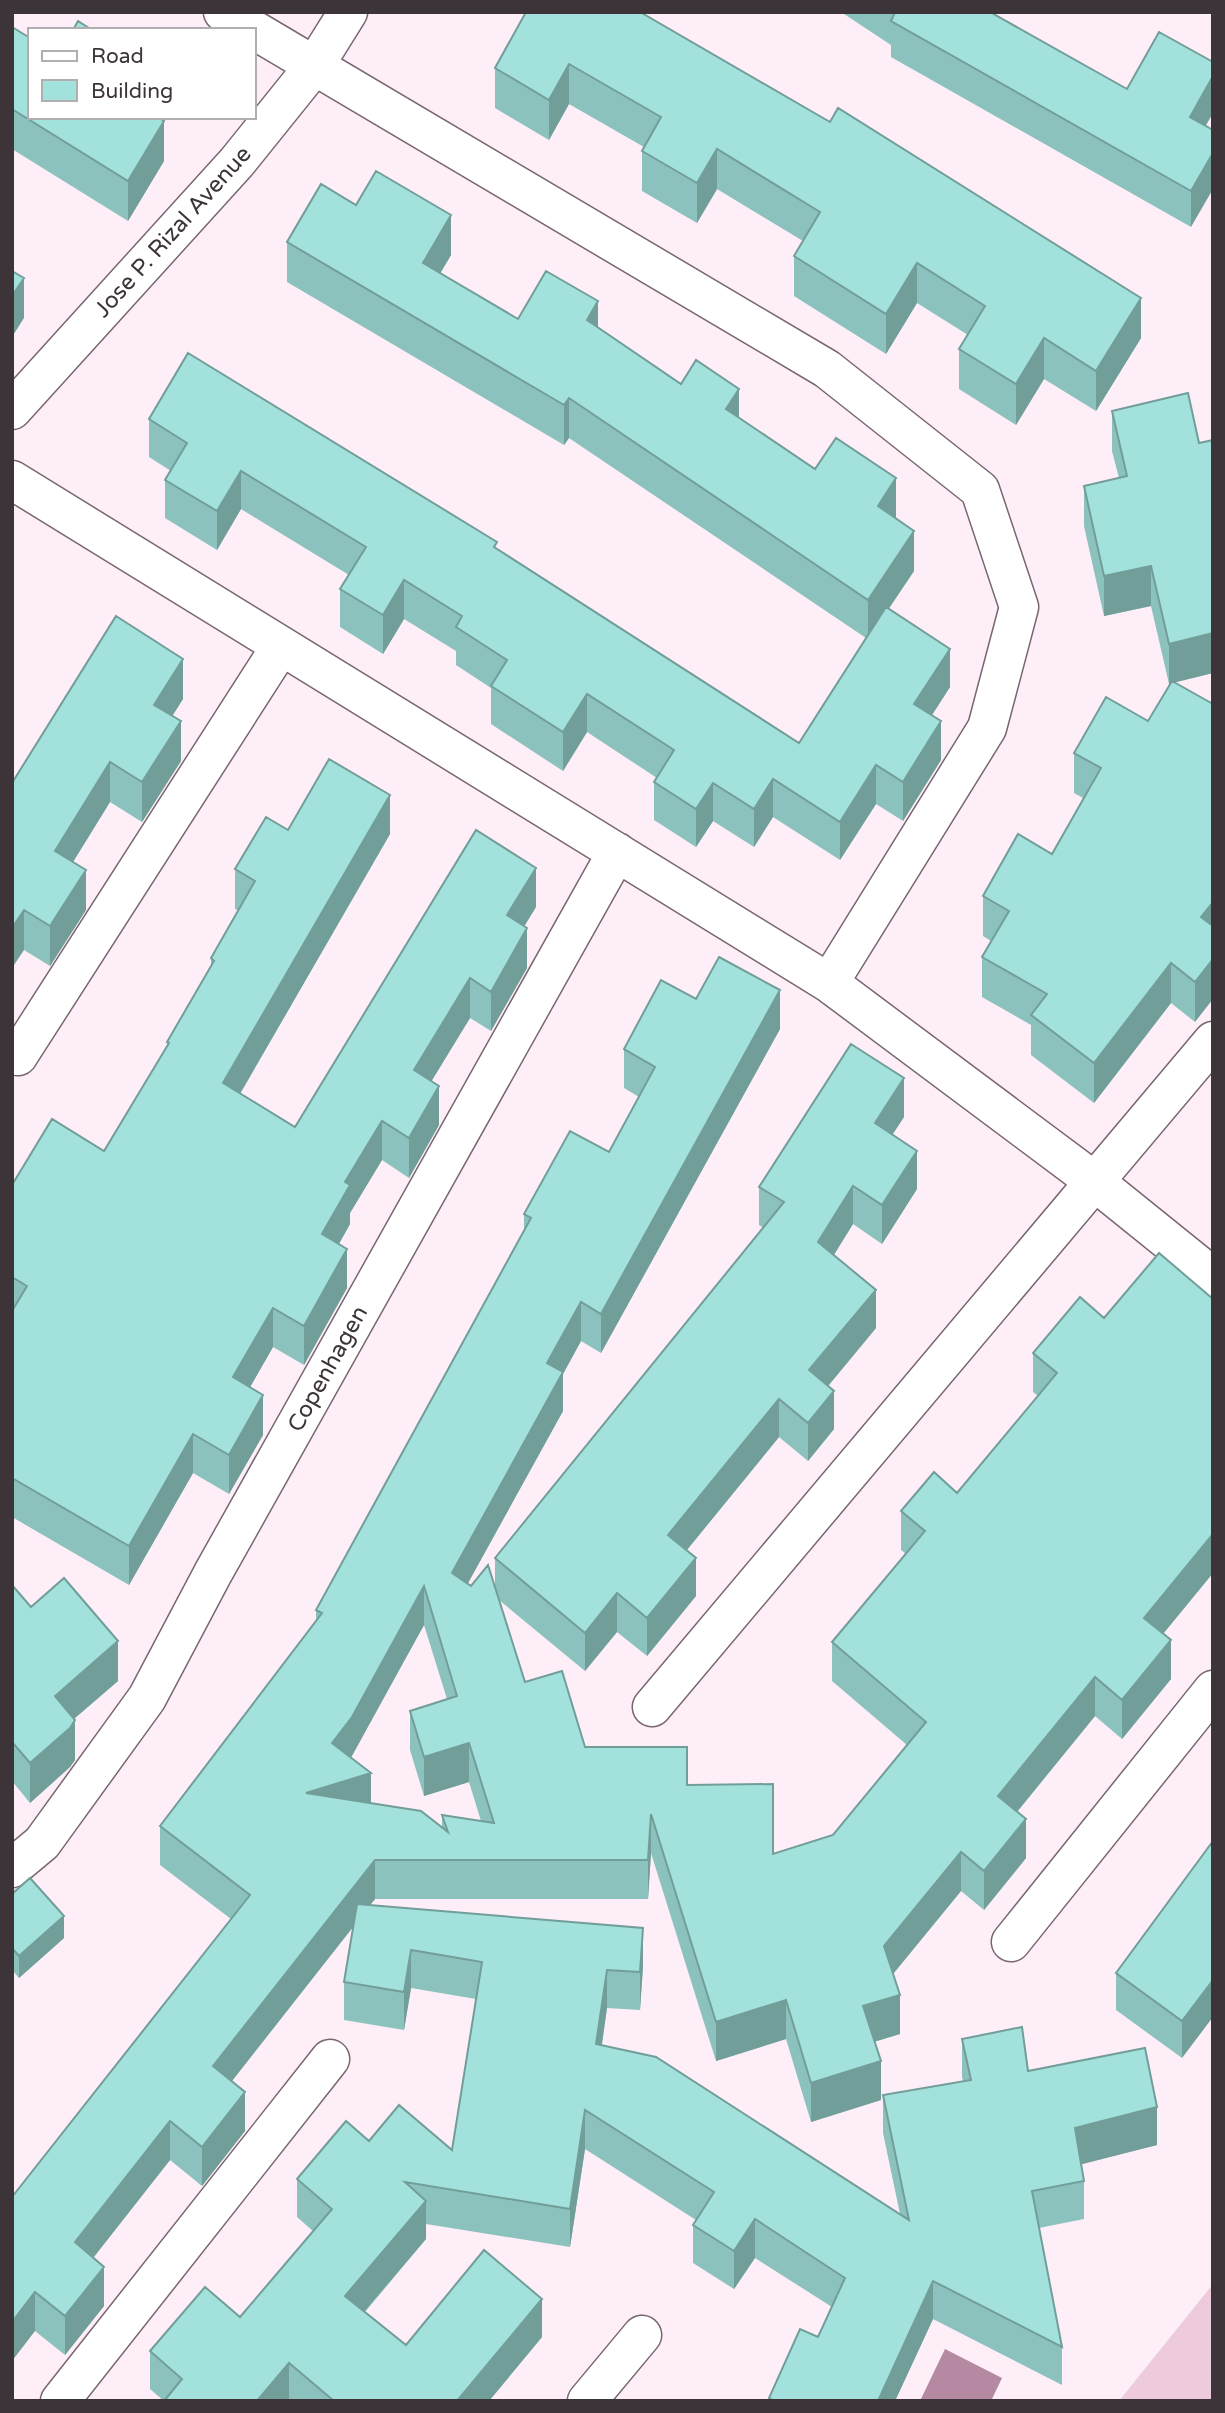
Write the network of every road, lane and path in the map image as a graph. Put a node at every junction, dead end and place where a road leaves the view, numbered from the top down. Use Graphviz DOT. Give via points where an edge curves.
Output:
graph roads {
  1 [pos="223,12"];
  2 [pos="348,12"];
  3 [pos="251,28"];
  4 [pos="256,31"];
  5 [pos="315,65"];
  6 [pos="12,410"];
  7 [pos="12,480"];
  8 [pos="281,646"];
  9 [pos="617,852"];
  10 [pos="829,983"];
  11 [pos="1213,1041"];
  12 [pos="14,1057"];
  13 [pos="1094,1181"];
  14 [pos="1213,1276"];
  15 [pos="1213,1690"];
  16 [pos="652,1707"];
  17 [pos="12,1868"];
  18 [pos="1011,1942"];
  19 [pos="330,2059"];
  20 [pos="642,2335"];
  21 [pos="60,2401"];
  22 [pos="587,2401"];
  1 -- 3 [label="street"];
  2 -- 5 [label="street, Jose P. Rizal Avenue"];
  4 -- 5 [label="street"];
  5 -- 6 [label="street, Jose P. Rizal Avenue" via="237,162"];
  5 -- 10 [label="street" via="827,369 981,490 1019,607 987,728"];
  7 -- 8 [label="street"];
  8 -- 9 [label="street"];
  8 -- 12 [label="street"];
  9 -- 10 [label="street"];
  9 -- 17 [label="street, Copenhagen" via="147,1698 42,1843"];
  10 -- 13 [label="street"];
  11 -- 13 [label="street"];
  13 -- 14 [label="street"];
  13 -- 16 [label="street"];
  15 -- 18 [label="street"];
  19 -- 21 [label="street"];
  20 -- 22 [label="street"];
}
